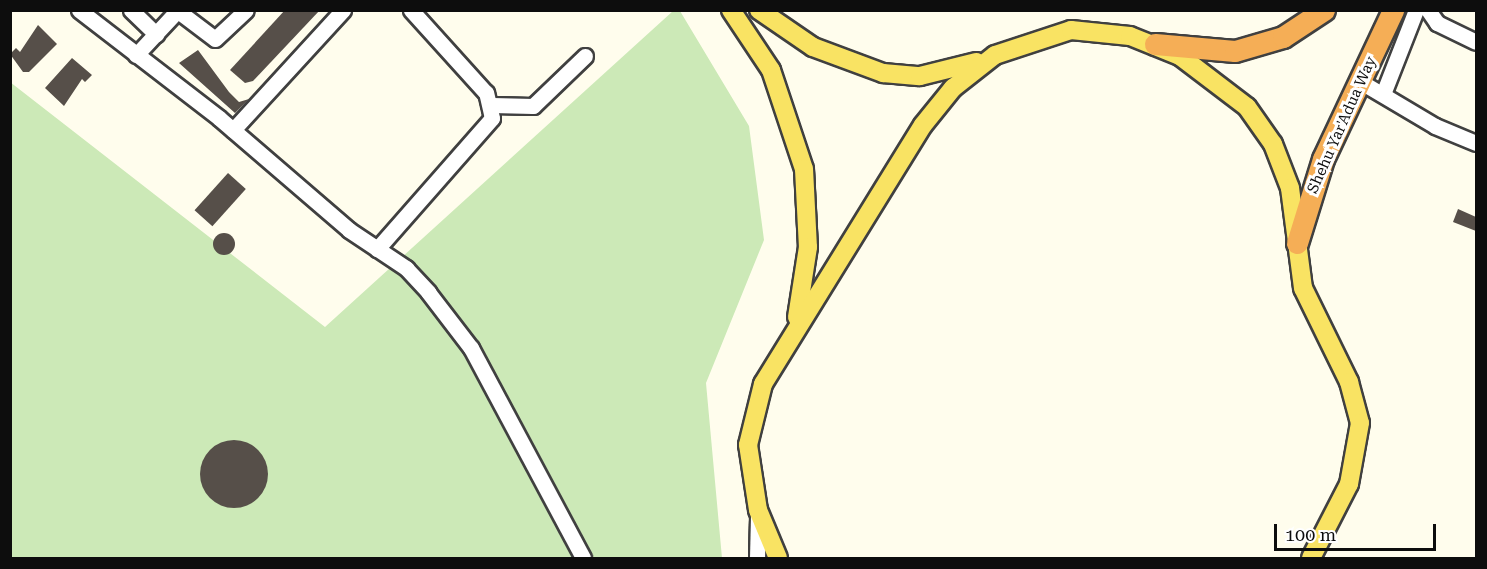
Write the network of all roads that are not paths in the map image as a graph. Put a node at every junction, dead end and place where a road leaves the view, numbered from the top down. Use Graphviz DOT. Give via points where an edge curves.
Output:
graph roads {
  1 [pos="79,10"];
  2 [pos="131,10"];
  3 [pos="246,10"];
  4 [pos="343,10"];
  5 [pos="411,10"];
  6 [pos="731,10"];
  7 [pos="759,10"];
  8 [pos="1324,10"];
  9 [pos="1393,10"];
  10 [pos="1416,10"];
  11 [pos="1428,10"];
  12 [pos="178,11"];
  13 [pos="156,34"];
  14 [pos="1476,42"];
  15 [pos="1155,44"];
  16 [pos="136,55"];
  17 [pos="995,55"];
  18 [pos="585,56"];
  19 [pos="1362,82"];
  20 [pos="1383,94"];
  21 [pos="492,105"];
  22 [pos="233,130"];
  23 [pos="1476,143"];
  24 [pos="1297,243"];
  25 [pos="377,249"];
  26 [pos="785,346"];
  27 [pos="758,510"];
  28 [pos="1327,527"];
  29 [pos="583,558"];
  30 [pos="757,558"];
  31 [pos="777,558"];
  32 [pos="1311,558"];
  33 [pos="1319,558"];
  1 -- 16 [label="street"];
  2 -- 13 [label="street"];
  3 -- 12 [label="street" via="215,39"];
  4 -- 22 [label="street"];
  5 -- 21 [label="street"];
  6 -- 26 [label="main road" via="771,70 804,169 805,283"];
  7 -- 17 [label="main road" via="813,47 883,73 942,73"];
  8 -- 15 [label="highway" via="1283,37 1235,51"];
  9 -- 19 [label="highway, Shehu Yar'Adua Way"];
  10 -- 20 [label="street"];
  11 -- 14 [label="street" via="1437,23"];
  12 -- 13 [label="street"];
  13 -- 16 [label="street"];
  15 -- 17 [label="main road" via="1071,30"];
  15 -- 24 [label="main road" via="1228,89 1262,126 1290,188"];
  16 -- 22 [label="street"];
  17 -- 26 [label="main road" via="953,88 923,125"];
  18 -- 21 [label="street" via="533,106"];
  19 -- 20 [label="street"];
  19 -- 24 [label="highway, Shehu Yar'Adua Way" via="1311,188"];
  20 -- 23 [label="street" via="1435,126"];
  21 -- 25 [label="street" via="488,128"];
  22 -- 25 [label="street"];
  24 -- 28 [label="main road" via="1310,311 1349,382 1360,423 1357,461"];
  25 -- 29 [label="street" via="406,268 466,340"];
  26 -- 27 [label="main road" via="750,423"];
  27 -- 30 [label="street"];
  27 -- 31 [label="main road"];
  28 -- 32 [label="main road"];
  28 -- 33 [label="main road"];
}
